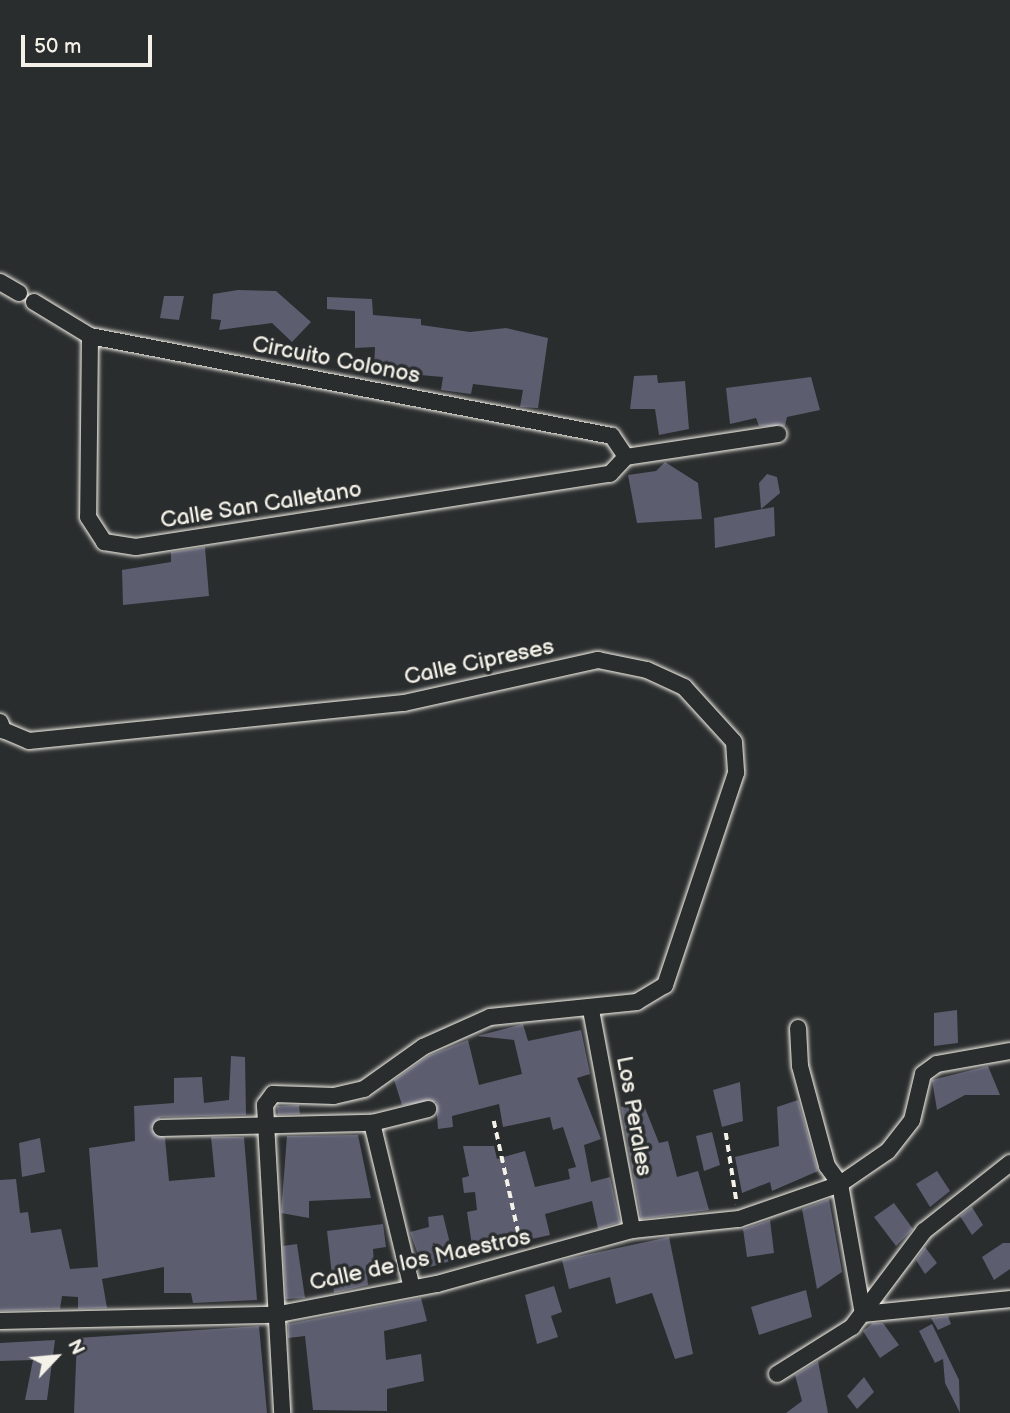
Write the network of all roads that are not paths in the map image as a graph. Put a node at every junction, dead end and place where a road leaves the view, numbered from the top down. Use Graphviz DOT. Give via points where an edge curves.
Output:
graph roads {
  1 [pos="0,282"];
  2 [pos="19,293"];
  3 [pos="34,302"];
  4 [pos="90,336"];
  5 [pos="778,434"];
  6 [pos="626,457"];
  7 [pos="0,722"];
  8 [pos="591,1010"];
  9 [pos="798,1028"];
  10 [pos="1010,1051"];
  11 [pos="428,1109"];
  12 [pos="372,1123"];
  13 [pos="161,1128"];
  14 [pos="263,1129"];
  15 [pos="1010,1163"];
  16 [pos="840,1184"];
  17 [pos="632,1230"];
  18 [pos="411,1284"];
  19 [pos="1010,1299"];
  20 [pos="863,1314"];
  21 [pos="274,1315"];
  22 [pos="0,1321"];
  23 [pos="777,1374"];
  24 [pos="282,1413"];
  1 -- 2 [label="street"];
  3 -- 4 [label="street, Circuito Colonos"];
  4 -- 6 [label="street, Circuito Colonos" via="612,436"];
  4 -- 6 [label="street, Calle San Calletano" via="89,517 104,542 136,547 611,474"];
  5 -- 6 [label="street"];
  7 -- 8 [label="street, Calle Cipreses" via="3,730 29,741 404,703 598,660 647,670 684,687 734,742 736,773 682,947 665,985 637,1002"];
  8 -- 14 [label="street, Calle Cipreses" via="490,1017 423,1047 364,1089 334,1096 273,1094"];
  8 -- 17 [label="street, Los Perales"];
  9 -- 16 [label="street" via="803,1079 827,1166"];
  10 -- 16 [label="street, Calle de los Maestros" via="937,1064 923,1074 912,1120 888,1151"];
  11 -- 12 [label="street"];
  12 -- 14 [label="street"];
  12 -- 18 [label="street"];
  13 -- 14 [label="street"];
  14 -- 21 [label="street"];
  15 -- 20 [label="street" via="924,1231"];
  16 -- 17 [label="street, Calle de los Maestros" via="739,1219"];
  16 -- 20 [label="street"];
  17 -- 18 [label="street, Calle de los Maestros" via="525,1261"];
  18 -- 21 [label="street, Calle de los Maestros"];
  19 -- 20 [label="street"];
  20 -- 23 [label="street"];
  21 -- 22 [label="street, Calle de los Maestros"];
  21 -- 24 [label="street"];
}
